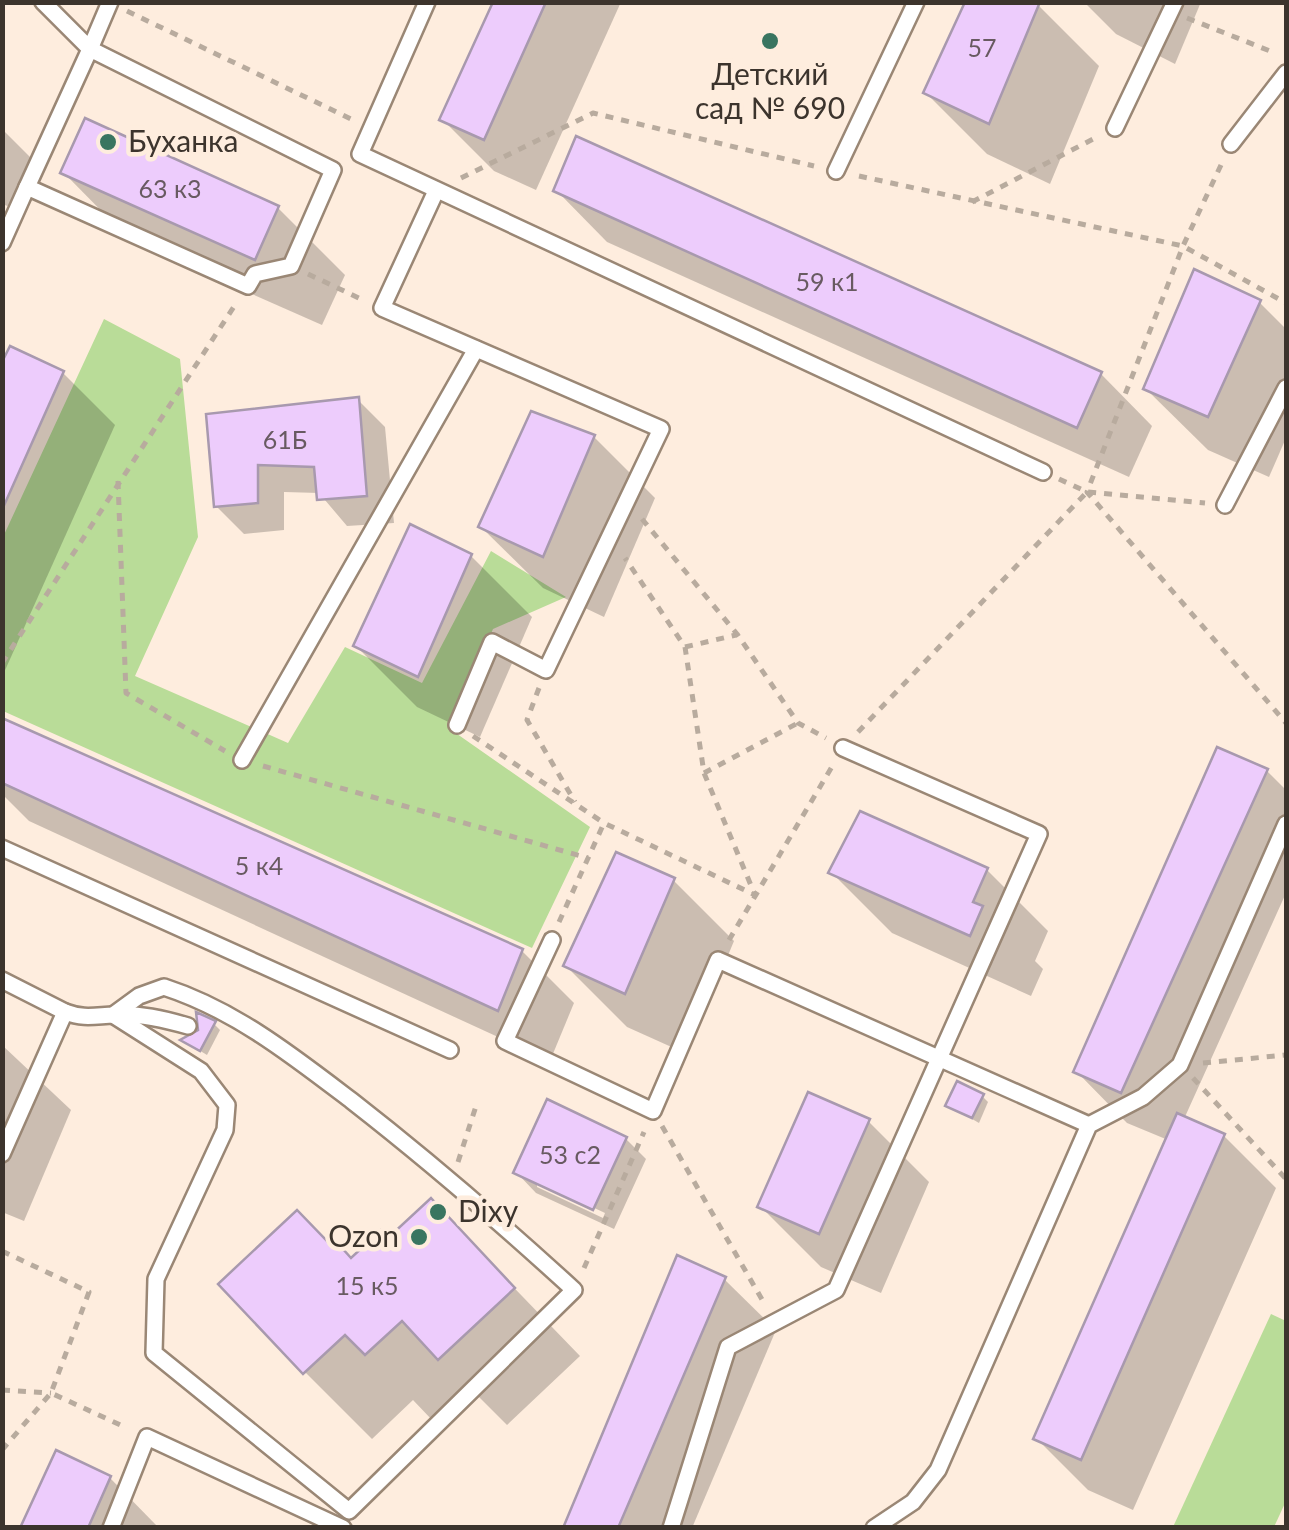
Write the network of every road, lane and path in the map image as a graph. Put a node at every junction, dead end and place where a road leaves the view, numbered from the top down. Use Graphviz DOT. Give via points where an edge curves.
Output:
graph roads {
  1 [pos="42,2"];
  2 [pos="427,2"];
  3 [pos="916,2"];
  4 [pos="110,3"];
  5 [pos="1173,7"];
  6 [pos="90,49"];
  7 [pos="1286,58"];
  8 [pos="1286,73"];
  9 [pos="1116,128"];
  10 [pos="372,129"];
  11 [pos="1231,144"];
  12 [pos="836,171"];
  13 [pos="28,187"];
  14 [pos="436,191"];
  15 [pos="971,202"];
  16 [pos="3,243"];
  17 [pos="1183,246"];
  18 [pos="290,266"];
  19 [pos="248,286"];
  20 [pos="1286,303"];
  21 [pos="373,304"];
  22 [pos="476,349"];
  23 [pos="1286,388"];
  24 [pos="1043,472"];
  25 [pos="1075,487"];
  26 [pos="1087,492"];
  27 [pos="628,501"];
  28 [pos="1225,505"];
  29 [pos="622,553"];
  30 [pos="736,634"];
  31 [pos="685,647"];
  32 [pos="2,663"];
  33 [pos="546,670"];
  34 [pos="798,723"];
  35 [pos="1286,723"];
  36 [pos="457,726"];
  37 [pos="843,748"];
  38 [pos="242,760"];
  39 [pos="704,773"];
  40 [pos="576,804"];
  41 [pos="604,823"];
  42 [pos="1286,824"];
  43 [pos="2,848"];
  44 [pos="755,895"];
  45 [pos="552,940"];
  46 [pos="718,960"];
  47 [pos="2,980"];
  48 [pos="65,1012"];
  49 [pos="114,1015"];
  50 [pos="188,1026"];
  51 [pos="450,1050"];
  52 [pos="940,1056"];
  53 [pos="1286,1056"];
  54 [pos="1180,1065"];
  55 [pos="476,1106"];
  56 [pos="653,1111"];
  57 [pos="1090,1126"];
  58 [pos="2,1154"];
  59 [pos="452,1179"];
  60 [pos="1286,1179"];
  61 [pos="2,1251"];
  62 [pos="574,1290"];
  63 [pos="776,1323"];
  64 [pos="2,1390"];
  65 [pos="50,1392"];
  66 [pos="147,1437"];
  67 [pos="2,1450"];
  68 [pos="111,1528"];
  69 [pos="343,1528"];
  70 [pos="671,1528"];
  71 [pos="874,1528"];
  1 -- 6 [label="lane"];
  2 -- 10 [label="lane"];
  3 -- 12 [label="lane"];
  4 -- 6 [label="lane"];
  4 -- 10 [label="path"];
  5 -- 7 [label="path"];
  5 -- 9 [label="lane"];
  6 -- 13 [label="lane"];
  6 -- 18 [label="lane" via="333,170"];
  8 -- 11 [label="lane"];
  9 -- 15 [label="path"];
  10 -- 14 [label="lane" via="360,154"];
  11 -- 17 [label="path"];
  12 -- 14 [label="path" via="592,113"];
  12 -- 15 [label="path"];
  13 -- 16 [label="lane"];
  13 -- 19 [label="lane"];
  14 -- 22 [label="lane" via="382,308"];
  14 -- 24 [label="lane"];
  15 -- 17 [label="path"];
  17 -- 20 [label="path"];
  17 -- 26 [label="path"];
  18 -- 19 [label="lane" via="255,274"];
  18 -- 21 [label="path"];
  19 -- 32 [label="path"];
  22 -- 27 [label="lane" via="661,429"];
  22 -- 38 [label="lane"];
  23 -- 28 [label="lane"];
  25 -- 26 [label="path"];
  26 -- 28 [label="path"];
  26 -- 35 [label="path"];
  26 -- 37 [label="path"];
  27 -- 30 [label="path"];
  27 -- 33 [label="lane"];
  29 -- 31 [label="path"];
  30 -- 31 [label="path"];
  30 -- 34 [label="path"];
  31 -- 39 [label="path"];
  33 -- 36 [label="lane" via="492,642"];
  33 -- 40 [label="path" via="527,720"];
  34 -- 37 [label="path"];
  34 -- 39 [label="path"];
  36 -- 40 [label="path"];
  37 -- 44 [label="path"];
  37 -- 52 [label="lane" via="1039,834"];
  39 -- 44 [label="path"];
  40 -- 41 [label="path"];
  41 -- 44 [label="path"];
  41 -- 45 [label="path"];
  42 -- 54 [label="lane"];
  43 -- 51 [label="lane"];
  44 -- 46 [label="path"];
  45 -- 56 [label="lane" via="505,1042"];
  46 -- 52 [label="lane"];
  46 -- 56 [label="lane"];
  47 -- 48 [label="lane"];
  48 -- 49 [label="lane" via="85,1020"];
  48 -- 58 [label="lane"];
  49 -- 50 [label="lane"];
  49 -- 59 [label="lane" via="164,987 198,998 278,1044"];
  49 -- 62 [label="lane" via="202,1071 227,1105 225,1130 156,1280 154,1353 349,1511"];
  52 -- 57 [label="lane"];
  52 -- 63 [label="lane" via="836,1290"];
  53 -- 54 [label="path"];
  54 -- 57 [label="lane" via="1143,1098"];
  54 -- 60 [label="path"];
  55 -- 59 [label="path"];
  56 -- 62 [label="path"];
  56 -- 63 [label="path"];
  57 -- 71 [label="lane" via="938,1470 913,1502"];
  59 -- 62 [label="lane"];
  61 -- 65 [label="path" via="89,1292"];
  63 -- 70 [label="lane" via="728,1347"];
  64 -- 65 [label="path"];
  65 -- 66 [label="path"];
  65 -- 67 [label="path"];
  66 -- 68 [label="lane"];
  66 -- 69 [label="lane"];
}
